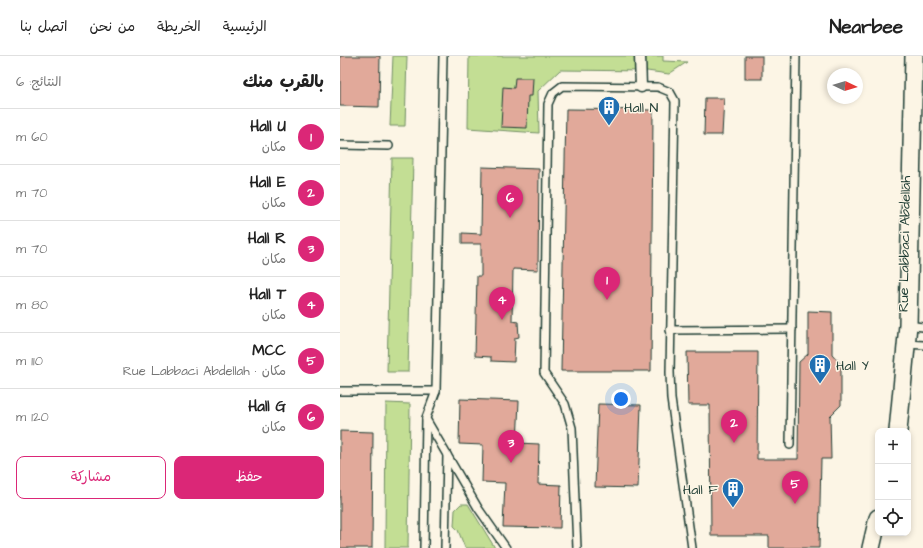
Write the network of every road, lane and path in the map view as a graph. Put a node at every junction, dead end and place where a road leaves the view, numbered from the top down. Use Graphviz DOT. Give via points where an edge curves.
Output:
graph roads {
  1 [pos="443,56"];
  2 [pos="640,56"];
  3 [pos="796,56"];
  4 [pos="908,56"];
  5 [pos="914,56"];
  6 [pos="641,87"];
  7 [pos="340,145"];
  8 [pos="389,146"];
  9 [pos="911,325"];
  10 [pos="792,329"];
  11 [pos="670,330"];
  12 [pos="910,344"];
  13 [pos="340,391"];
  14 [pos="436,391"];
  15 [pos="426,418"];
  16 [pos="893,428"];
  17 [pos="898,428"];
  18 [pos="790,445"];
  19 [pos="447,455"];
  20 [pos="875,531"];
  21 [pos="880,536"];
  22 [pos="424,548"];
  23 [pos="444,548"];
  24 [pos="506,548"];
  25 [pos="577,548"];
  26 [pos="692,548"];
  27 [pos="871,548"];
  28 [pos="878,548"];
  1 -- 14 [label="lane"];
  2 -- 6 [label="street"];
  3 -- 10 [label="lane"];
  4 -- 9 [label="street, Rue Labbaci Abdellah"];
  5 -- 9 [label="street, Rue Labbaci Abdellah"];
  6 -- 11 [label="lane" via="658,87 670,92 675,101"];
  6 -- 25 [label="lane" via="562,86 553,93 548,104 544,373 565,404 572,428"];
  7 -- 8 [label="lane"];
  9 -- 12 [label="street, Rue Labbaci Abdellah"];
  10 -- 11 [label="lane"];
  10 -- 18 [label="lane"];
  11 -- 26 [label="lane" via="671,399"];
  12 -- 16 [label="street, Rue Labbaci Abdellah"];
  12 -- 17 [label="street, Rue Labbaci Abdellah"];
  13 -- 14 [label="lane"];
  14 -- 15 [label="lane"];
  15 -- 19 [label="lane"];
  15 -- 22 [label="lane"];
  19 -- 23 [label="lane"];
  19 -- 24 [label="lane" via="478,508"];
  20 -- 27 [label="street"];
  21 -- 28 [label="street"];
}
